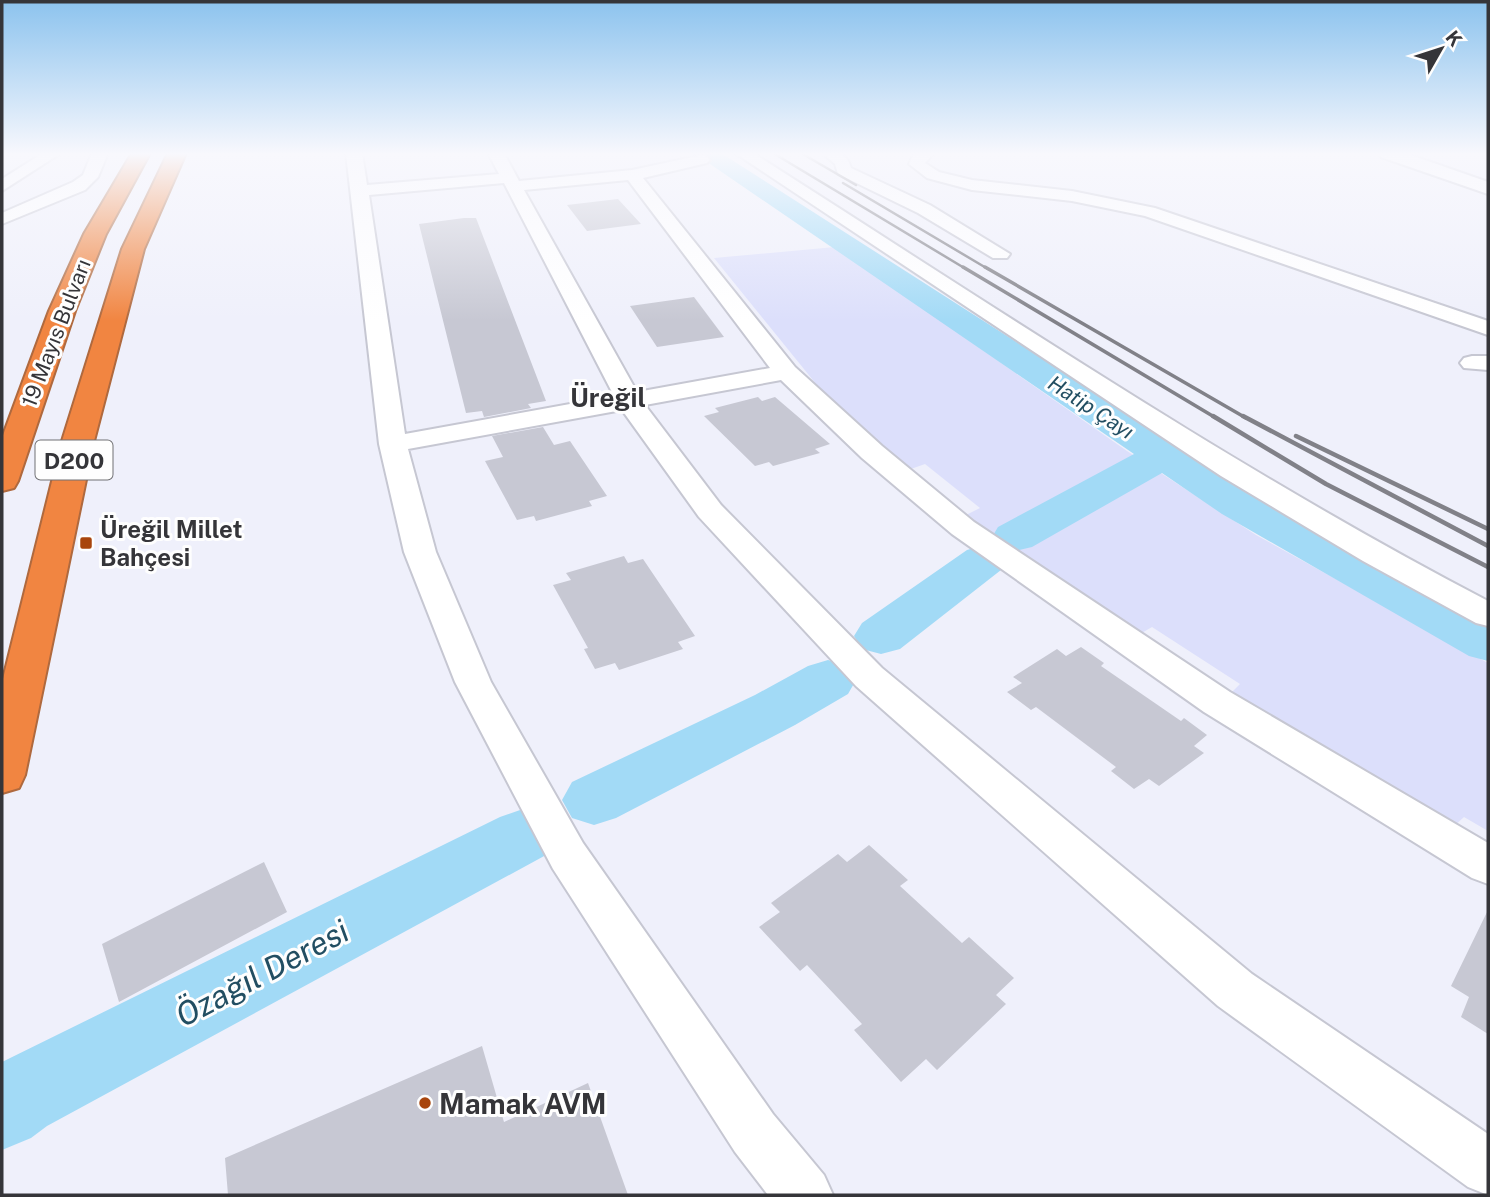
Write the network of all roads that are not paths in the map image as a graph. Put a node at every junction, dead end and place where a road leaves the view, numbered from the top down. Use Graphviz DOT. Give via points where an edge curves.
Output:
graph roads {
  1 [pos="26,209"];
  2 [pos="103,209"];
  3 [pos="109,209"];
  4 [pos="151,209"];
  5 [pos="160,209"];
  6 [pos="362,209"];
  7 [pos="526,209"];
  8 [pos="658,209"];
  9 [pos="833,209"];
  10 [pos="924,209"];
  11 [pos="951,209"];
  12 [pos="1134,209"];
  13 [pos="2,219"];
  14 [pos="95,234"];
  15 [pos="133,249"];
  16 [pos="1488,328"];
  17 [pos="786,372"];
  18 [pos="629,401"];
  19 [pos="393,444"];
  20 [pos="8,453"];
  21 [pos="2,481"];
  22 [pos="1488,615"];
  23 [pos="2,775"];
  24 [pos="1488,865"];
  25 [pos="1488,1167"];
  26 [pos="804,1195"];
  1 -- 13 [label="street"];
  2 -- 14 [label="highway"];
  3 -- 14 [label="highway, 19 Mayıs Bulvarı / D200"];
  4 -- 15 [label="highway, 19 Mayıs Bulvarı / D200"];
  5 -- 15 [label="highway"];
  6 -- 19 [label="street"];
  7 -- 18 [label="street"];
  8 -- 17 [label="street"];
  9 -- 22 [label="street" via="1231,470"];
  10 -- 11 [label="street" via="1000,254 996,240"];
  12 -- 16 [label="street"];
  14 -- 20 [label="highway, 19 Mayıs Bulvarı / D200"];
  15 -- 23 [label="highway, 19 Mayıs Bulvarı / D200" via="78,442"];
  17 -- 18 [label="street"];
  17 -- 24 [label="street" via="963,528 1217,702"];
  18 -- 19 [label="street"];
  18 -- 25 [label="street" via="710,511 869,677 1235,990"];
  19 -- 26 [label="street" via="420,552 473,682 568,856 754,1133"];
  20 -- 21 [label="highway, 19 Mayıs Bulvarı / D200"];
}
